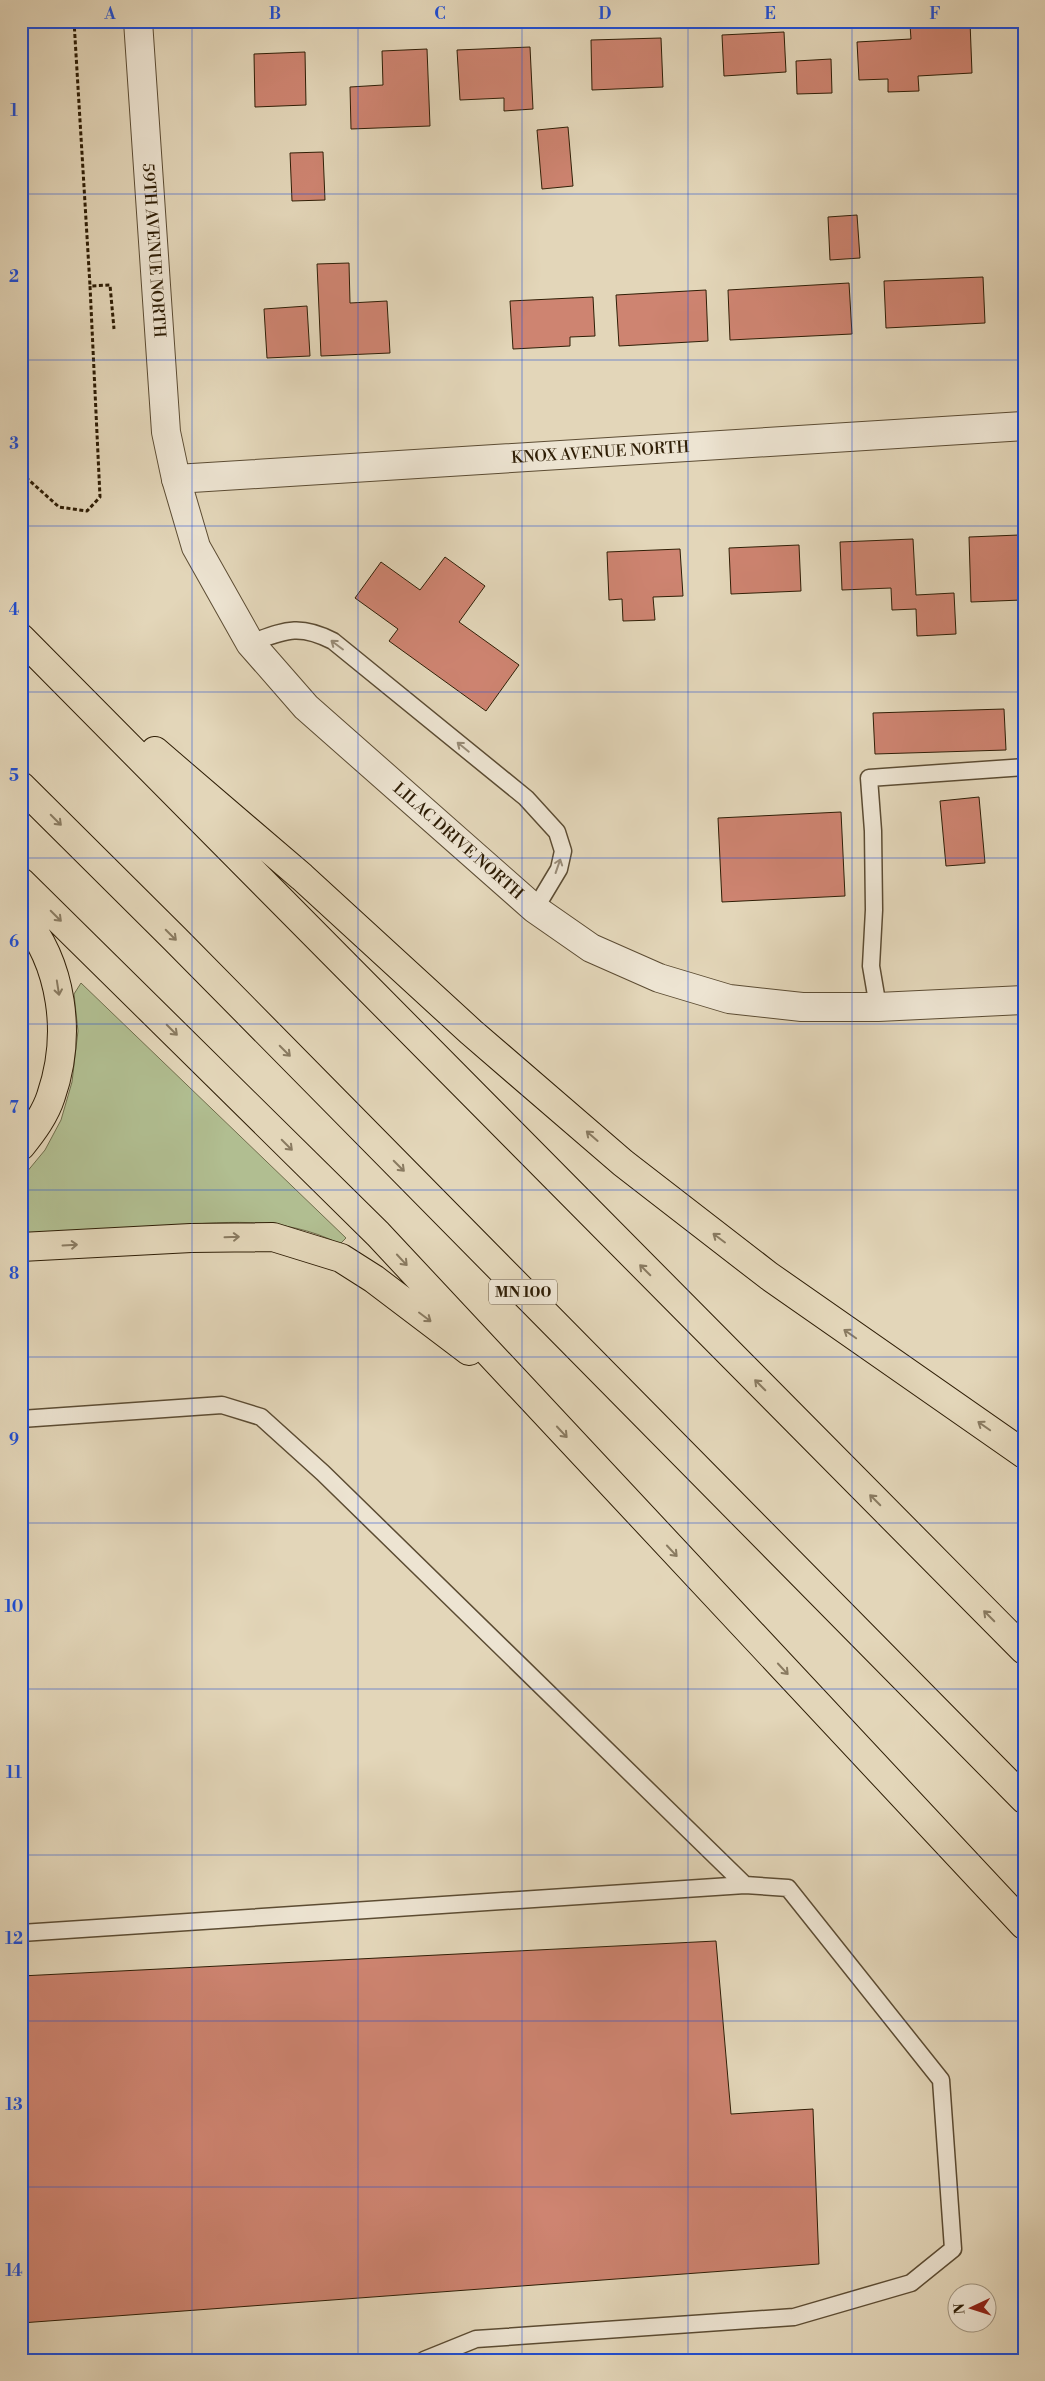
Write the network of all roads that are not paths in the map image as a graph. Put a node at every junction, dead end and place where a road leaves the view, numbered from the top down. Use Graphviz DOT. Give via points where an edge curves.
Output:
graph roads {
  1 [pos="138,21"];
  2 [pos="1024,426"];
  3 [pos="176,479"];
  4 [pos="21,637"];
  5 [pos="250,643"];
  6 [pos="1024,767"];
  7 [pos="21,786"];
  8 [pos="21,882"];
  9 [pos="535,909"];
  10 [pos="21,914"];
  11 [pos="1024,1000"];
  12 [pos="878,1007"];
  13 [pos="21,1146"];
  14 [pos="21,1247"];
  15 [pos="529,1396"];
  16 [pos="21,1419"];
  17 [pos="1024,1454"];
  18 [pos="1024,1650"];
  19 [pos="879,1770"];
  20 [pos="1024,1799"];
  21 [pos="745,1885"];
  22 [pos="1024,1900"];
  23 [pos="1024,1925"];
  24 [pos="21,1933"];
  25 [pos="424,2360"];
  1 -- 3 [label="street, 59TH AVENUE NORTH" via="166,432"];
  2 -- 3 [label="street, KNOX AVENUE NORTH"];
  3 -- 5 [label="street, LILAC DRIVE NORTH" via="196,547"];
  17 -- 4 [label="highway, one-way" via="769,1276 623,1163 471,1032 302,877"];
  18 -- 4 [label="highway, one-way"];
  5 -- 9 [label="street, LILAC DRIVE NORTH" via="306,707"];
  9 -- 5 [label="lane, one-way" via="558,869 563,851 557,832 526,798 333,641 314,631 286,630"];
  6 -- 12 [label="lane" via="869,778 874,910 871,966"];
  7 -- 20 [label="highway, MN 100, one-way"];
  8 -- 15 [label="highway, one-way" via="378,1234"];
  9 -- 12 [label="street, LILAC DRIVE NORTH" via="592,948 659,978 729,999 802,1007"];
  10 -- 13 [label="highway, one-way" via="48,956 57,981 61,1011 59,1064 51,1097 38,1124"];
  11 -- 12 [label="street, LILAC DRIVE NORTH"];
  14 -- 15 [label="highway, one-way" via="240,1236 273,1237 311,1248 341,1258 374,1279"];
  15 -- 19 [label="highway, one-way"];
  16 -- 21 [label="lane" via="222,1405 261,1417 323,1473"];
  19 -- 22 [label="highway"];
  19 -- 23 [label="highway"];
  21 -- 24 [label="lane"];
  21 -- 25 [label="lane" via="788,1888 941,2080 953,2249 911,2283 794,2317 476,2339"];
}
